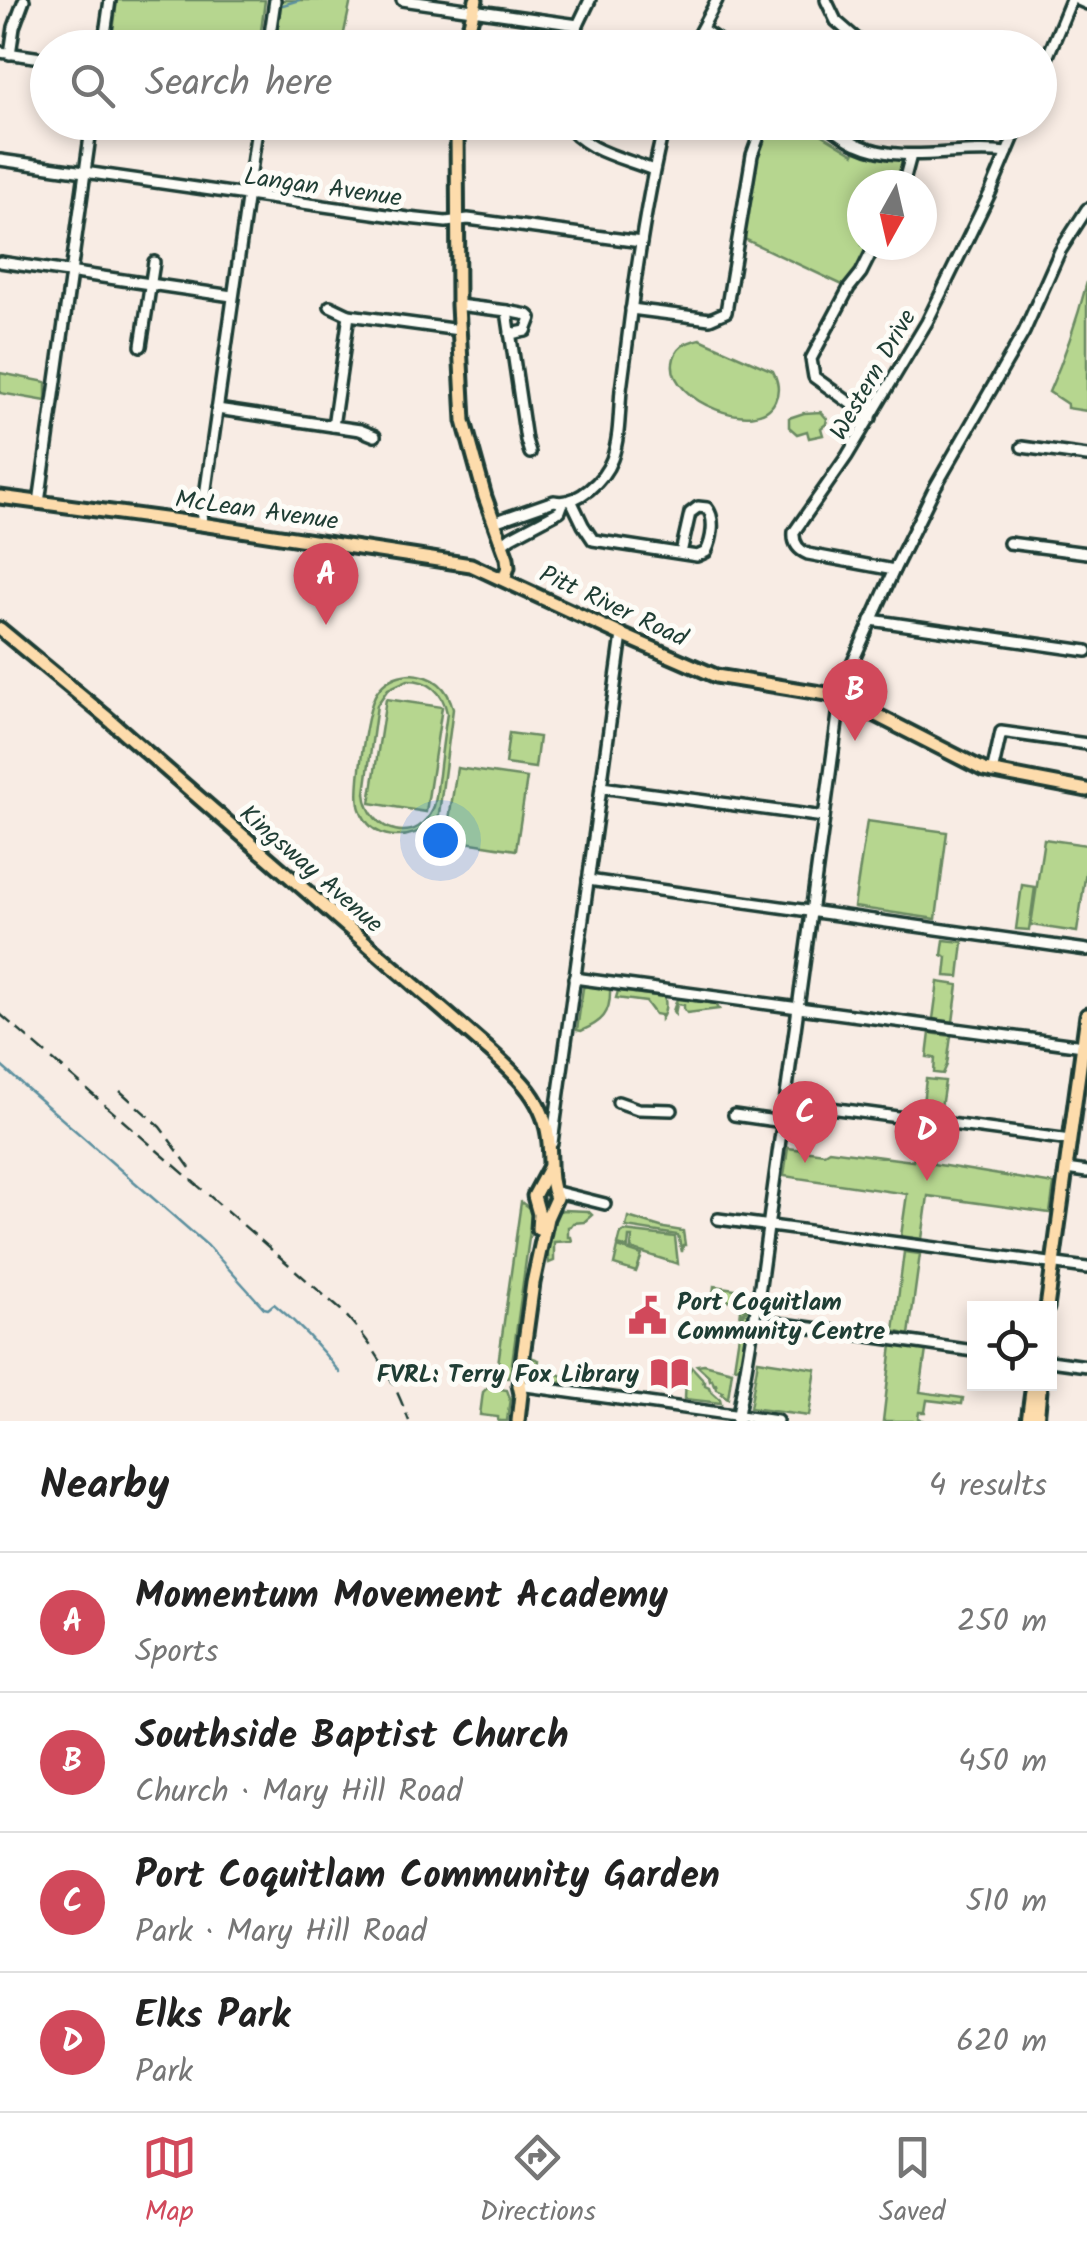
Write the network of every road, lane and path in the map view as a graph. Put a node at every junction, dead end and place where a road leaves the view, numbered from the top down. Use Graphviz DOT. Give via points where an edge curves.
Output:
graph roads {
  1 [pos="24,0"];
  2 [pos="110,0"];
  3 [pos="275,0"];
  4 [pos="402,0"];
  5 [pos="590,0"];
  6 [pos="717,0"];
  7 [pos="826,0"];
  8 [pos="1071,0"];
  9 [pos="1078,0"];
  10 [pos="1087,4"];
  11 [pos="475,5"];
  12 [pos="578,25"];
  13 [pos="702,29"];
  14 [pos="106,30"];
  15 [pos="271,30"];
  16 [pos="469,30"];
  17 [pos="576,30"];
  18 [pos="846,30"];
  19 [pos="1057,34"];
  20 [pos="5,53"];
  21 [pos="30,56"];
  22 [pos="90,140"];
  23 [pos="256,140"];
  24 [pos="458,140"];
  25 [pos="582,140"];
  26 [pos="660,140"];
  27 [pos="757,140"];
  28 [pos="851,140"];
  29 [pos="1012,140"];
  30 [pos="1007,153"];
  31 [pos="910,155"];
  32 [pos="0,160"];
  33 [pos="653,170"];
  34 [pos="906,170"];
  35 [pos="86,172"];
  36 [pos="248,196"];
  37 [pos="1087,209"];
  38 [pos="458,219"];
  39 [pos="642,242"];
  40 [pos="868,260"];
  41 [pos="0,262"];
  42 [pos="154,262"];
  43 [pos="70,273"];
  44 [pos="150,285"];
  45 [pos="232,296"];
  46 [pos="458,305"];
  47 [pos="330,306"];
  48 [pos="506,310"];
  49 [pos="631,310"];
  50 [pos="348,315"];
  51 [pos="459,330"];
  52 [pos="510,334"];
  53 [pos="141,346"];
  54 [pos="218,409"];
  55 [pos="871,418"];
  56 [pos="332,426"];
  57 [pos="375,436"];
  58 [pos="1022,446"];
  59 [pos="530,453"];
  60 [pos="1087,456"];
  61 [pos="0,497"];
  62 [pos="567,501"];
  63 [pos="39,502"];
  64 [pos="494,522"];
  65 [pos="201,524"];
  66 [pos="1009,542"];
  67 [pos="502,544"];
  68 [pos="680,553"];
  69 [pos="1087,553"];
  70 [pos="894,570"];
  71 [pos="504,579"];
  72 [pos="871,620"];
  73 [pos="0,629"];
  74 [pos="622,636"];
  75 [pos="1087,651"];
  76 [pos="839,696"];
  77 [pos="1087,744"];
  78 [pos="992,773"];
  79 [pos="601,787"];
  80 [pos="1087,790"];
  81 [pos="824,817"];
  82 [pos="588,880"];
  83 [pos="811,911"];
  84 [pos="1087,950"];
  85 [pos="574,978"];
  86 [pos="798,1008"];
  87 [pos="1087,1015"];
  88 [pos="1083,1046"];
  89 [pos="1083,1074"];
  90 [pos="560,1086"];
  91 [pos="536,1100"];
  92 [pos="618,1102"];
  93 [pos="785,1102"];
  94 [pos="672,1110"];
  95 [pos="734,1115"];
  96 [pos="782,1122"];
  97 [pos="1070,1140"];
  98 [pos="549,1168"];
  99 [pos="1066,1169"];
  100 [pos="1087,1172"];
  101 [pos="538,1190"];
  102 [pos="553,1191"];
  103 [pos="586,1201"];
  104 [pos="605,1204"];
  105 [pos="537,1207"];
  106 [pos="552,1207"];
  107 [pos="718,1218"];
  108 [pos="768,1226"];
  109 [pos="1053,1264"];
  110 [pos="1087,1268"];
  111 [pos="533,1283"];
  112 [pos="1048,1301"];
  113 [pos="755,1320"];
  114 [pos="967,1350"];
  115 [pos="1057,1362"];
  116 [pos="1087,1366"];
  117 [pos="518,1386"];
  118 [pos="1035,1391"];
  119 [pos="1037,1391"];
  120 [pos="738,1418"];
  121 [pos="514,1421"];
  122 [pos="777,1421"];
  123 [pos="1028,1421"];
  124 [pos="1037,1421"];
  1 -- 20 [label="street"];
  2 -- 14 [label="street"];
  3 -- 15 [label="street"];
  4 -- 11 [label="street"];
  5 -- 12 [label="street"];
  6 -- 13 [label="street"];
  7 -- 18 [label="street"];
  8 -- 19 [label="street"];
  9 -- 10 [label="street"];
  11 -- 12 [label="street"];
  11 -- 16 [label="main road"];
  12 -- 17 [label="street"];
  20 -- 21 [label="street"];
  22 -- 35 [label="street"];
  23 -- 36 [label="street"];
  24 -- 38 [label="main road, Pitt River Road"];
  25 -- 33 [label="street"];
  26 -- 33 [label="street"];
  27 -- 49 [label="street" via="726,312 710,318"];
  28 -- 31 [label="street"];
  29 -- 30 [label="street, Western Drive"];
  30 -- 31 [label="street"];
  30 -- 55 [label="street, Western Drive" via="927,322"];
  31 -- 34 [label="street"];
  32 -- 35 [label="street, Langan Avenue"];
  33 -- 39 [label="street"];
  35 -- 36 [label="street, Langan Avenue"];
  35 -- 43 [label="street"];
  36 -- 38 [label="street, Langan Avenue"];
  36 -- 45 [label="street"];
  37 -- 70 [label="street"];
  38 -- 39 [label="street, Langan Avenue"];
  38 -- 46 [label="main road, Pitt River Road"];
  39 -- 49 [label="street"];
  40 -- 55 [label="street" via="810,359 814,377"];
  41 -- 43 [label="street"];
  42 -- 44 [label="street"];
  43 -- 44 [label="street"];
  43 -- 63 [label="street"];
  44 -- 45 [label="street"];
  44 -- 53 [label="street"];
  45 -- 54 [label="street"];
  46 -- 48 [label="street"];
  46 -- 51 [label="main road, Pitt River Road"];
  47 -- 50 [label="street"];
  48 -- 52 [label="street"];
  48 -- 52 [label="street" via="530,318 526,331"];
  49 -- 62 [label="street" via="613,456 600,480"];
  50 -- 51 [label="street"];
  50 -- 56 [label="street"];
  51 -- 64 [label="main road, Pitt River Road" via="464,421"];
  52 -- 59 [label="street"];
  54 -- 56 [label="street"];
  54 -- 65 [label="street"];
  55 -- 70 [label="street, Western Drive" via="794,540 808,554"];
  56 -- 57 [label="street"];
  58 -- 60 [label="street"];
  61 -- 63 [label="main road, McLean Avenue"];
  62 -- 64 [label="street"];
  62 -- 67 [label="street" via="560,512"];
  62 -- 68 [label="street" via="593,540"];
  63 -- 65 [label="main road, McLean Avenue"];
  64 -- 67 [label="main road, Pitt River Road"];
  65 -- 71 [label="main road, McLean Avenue" via="456,562"];
  66 -- 69 [label="street"];
  67 -- 71 [label="main road, Pitt River Road"];
  68 -- 68 [label="street" via="690,514 707,508 708,549"];
  70 -- 72 [label="street"];
  71 -- 74 [label="main road, Pitt River Road"];
  72 -- 75 [label="street"];
  72 -- 76 [label="street"];
  73 -- 91 [label="main road, Kingsway Avenue" via="515,1073"];
  74 -- 76 [label="main road, Pitt River Road" via="716,676"];
  74 -- 79 [label="street"];
  76 -- 78 [label="main road, Pitt River Road"];
  76 -- 81 [label="street"];
  77 -- 78 [label="street" via="1001,732"];
  78 -- 80 [label="main road, Pitt River Road"];
  79 -- 81 [label="street"];
  79 -- 82 [label="street"];
  81 -- 83 [label="street"];
  82 -- 83 [label="street"];
  82 -- 85 [label="street"];
  83 -- 84 [label="street"];
  83 -- 86 [label="street"];
  85 -- 86 [label="street"];
  85 -- 90 [label="street"];
  86 -- 88 [label="street"];
  86 -- 93 [label="street"];
  87 -- 88 [label="main road"];
  88 -- 89 [label="main road"];
  89 -- 97 [label="main road"];
  90 -- 91 [label="street"];
  90 -- 98 [label="street"];
  91 -- 98 [label="main road, Kingsway Avenue" via="548,1130"];
  92 -- 94 [label="street"];
  93 -- 96 [label="street"];
  93 -- 97 [label="street"];
  95 -- 96 [label="street"];
  96 -- 108 [label="street"];
  97 -- 99 [label="main road"];
  98 -- 101 [label="main road, Kingsway Avenue"];
  98 -- 102 [label="main road, Kingsway Avenue"];
  99 -- 100 [label="street"];
  99 -- 109 [label="main road"];
  101 -- 102 [label="main road"];
  101 -- 105 [label="main road, Kingsway Avenue"];
  102 -- 103 [label="street"];
  102 -- 106 [label="main road, Kingsway Avenue"];
  103 -- 104 [label="street"];
  103 -- 106 [label="street"];
  105 -- 106 [label="main road"];
  105 -- 111 [label="main road, Kingsway Avenue"];
  106 -- 111 [label="main road, Kingsway Avenue"];
  107 -- 108 [label="street"];
  108 -- 109 [label="street"];
  108 -- 113 [label="street"];
  109 -- 110 [label="street"];
  109 -- 112 [label="main road"];
  111 -- 117 [label="main road, Kingsway Avenue"];
  113 -- 114 [label="street"];
  113 -- 120 [label="street"];
  115 -- 116 [label="street"];
  117 -- 120 [label="street"];
  117 -- 121 [label="main road, Kingsway Avenue"];
  118 -- 123 [label="main road"];
  119 -- 124 [label="main road"];
  120 -- 122 [label="street"];
}
